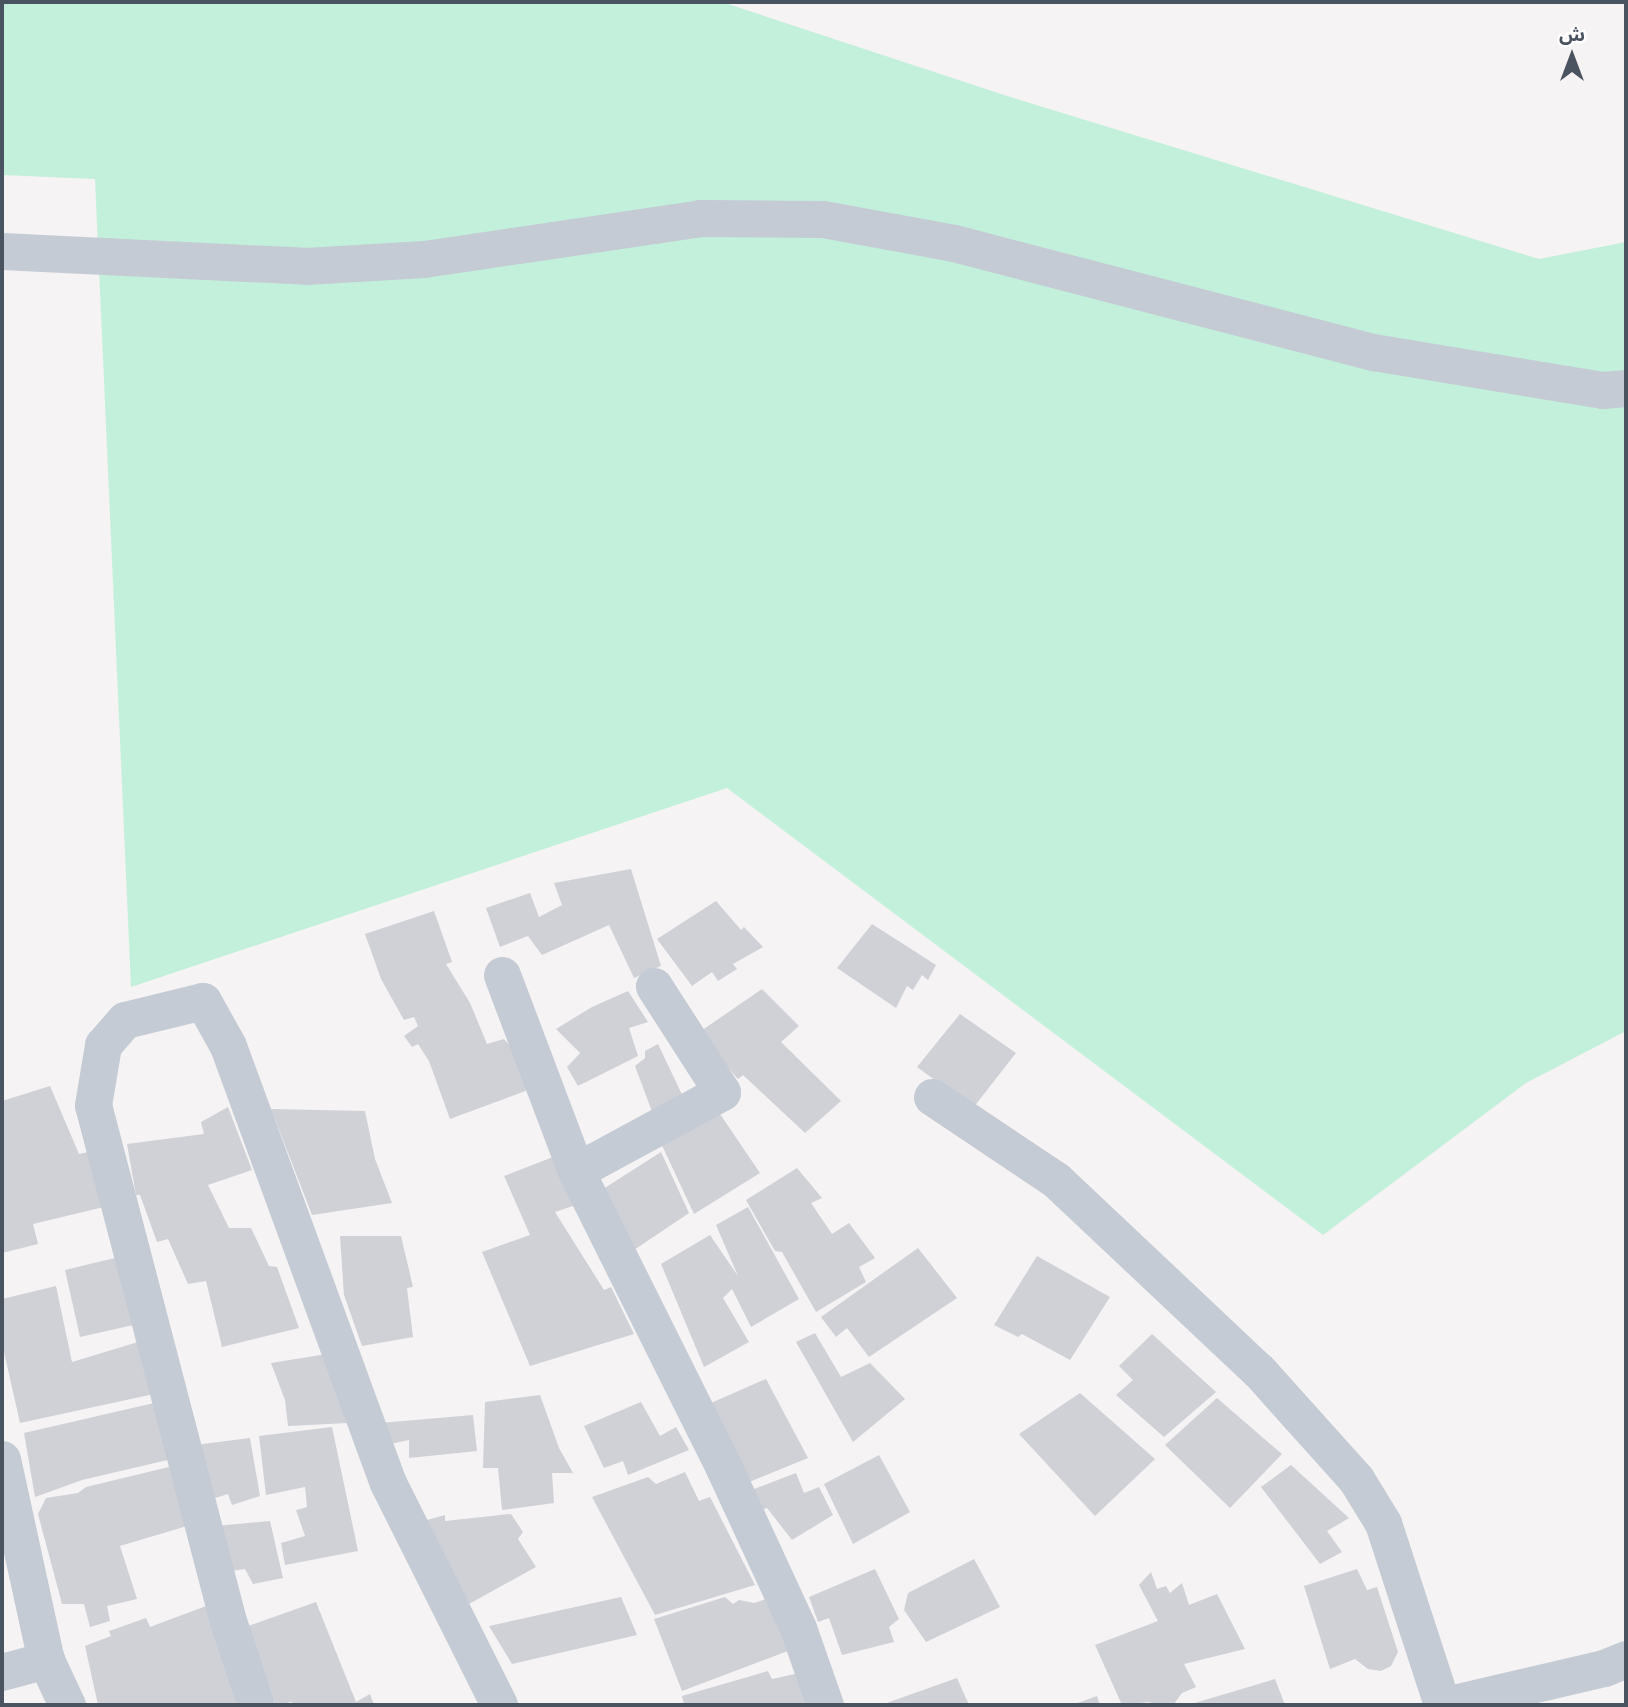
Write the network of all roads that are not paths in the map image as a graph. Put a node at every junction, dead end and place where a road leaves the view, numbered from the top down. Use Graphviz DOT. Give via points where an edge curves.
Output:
graph roads {
  1 [pos="2,251"];
  2 [pos="1626,388"];
  3 [pos="502,975"];
  4 [pos="654,986"];
  5 [pos="932,1097"];
  6 [pos="576,1171"];
  7 [pos="2,1459"];
  8 [pos="1626,1659"];
  9 [pos="46,1660"];
  10 [pos="2,1672"];
  11 [pos="67,1705"];
  12 [pos="256,1705"];
  13 [pos="499,1705"];
  14 [pos="825,1705"];
  15 [pos="1443,1705"];
  1 -- 2 [label="street" via="306,266 424,259 700,218 823,219 954,243 1373,352 1603,390"];
  3 -- 6 [label="street"];
  4 -- 6 [label="street" via="722,1092"];
  5 -- 15 [label="street" via="1056,1180 1259,1371 1356,1479 1384,1523"];
  6 -- 14 [label="street" via="799,1628"];
  7 -- 9 [label="street"];
  8 -- 15 [label="street"];
  9 -- 10 [label="street"];
  9 -- 11 [label="street"];
  12 -- 13 [label="street" via="228,1621 93,1105 103,1045 125,1020 203,1001 228,1046 388,1483"];
}
